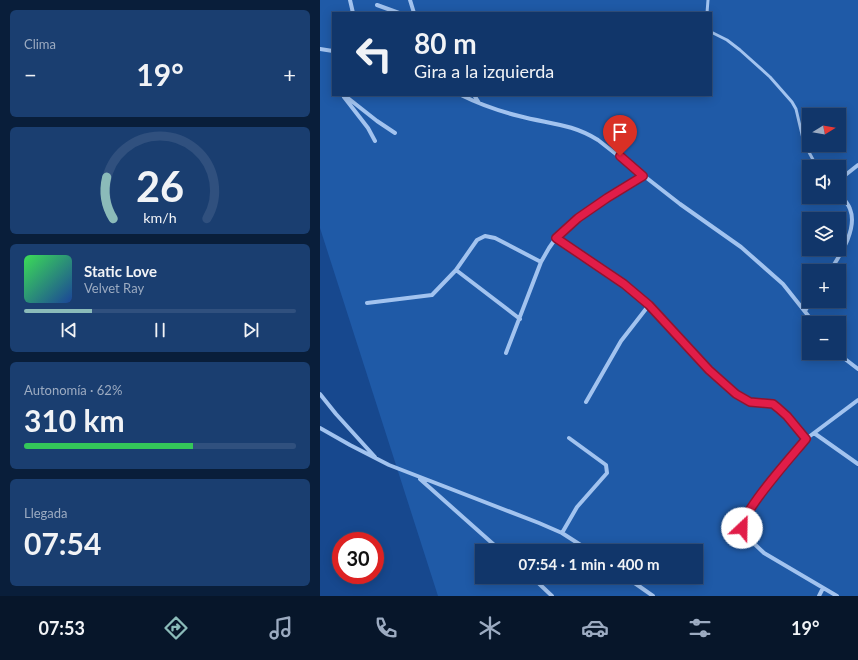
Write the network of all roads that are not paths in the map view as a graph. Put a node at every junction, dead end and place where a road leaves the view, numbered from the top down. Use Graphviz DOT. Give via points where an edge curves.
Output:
graph roads {
  1 [pos="350,0"];
  2 [pos="410,0"];
  3 [pos="708,0"];
  4 [pos="377,5"];
  5 [pos="353,12"];
  6 [pos="396,12"];
  7 [pos="414,12"];
  8 [pos="707,12"];
  9 [pos="712,33"];
  10 [pos="320,49"];
  11 [pos="332,51"];
  12 [pos="345,96"];
  13 [pos="345,96"];
  14 [pos="463,96"];
  15 [pos="475,96"];
  16 [pos="479,103"];
  17 [pos="395,133"];
  18 [pos="375,141"];
  19 [pos="813,160"];
  20 [pos="858,165"];
  21 [pos="846,174"];
  22 [pos="643,176"];
  23 [pos="846,204"];
  24 [pos="556,238"];
  25 [pos="542,262"];
  26 [pos="834,264"];
  27 [pos="456,270"];
  28 [pos="367,303"];
  29 [pos="649,305"];
  30 [pos="807,308"];
  31 [pos="805,311"];
  32 [pos="809,316"];
  33 [pos="520,319"];
  34 [pos="506,353"];
  35 [pos="846,360"];
  36 [pos="858,369"];
  37 [pos="320,394"];
  38 [pos="858,400"];
  39 [pos="586,402"];
  40 [pos="320,428"];
  41 [pos="814,433"];
  42 [pos="569,438"];
  43 [pos="806,439"];
  44 [pos="375,458"];
  45 [pos="858,464"];
  46 [pos="419,477"];
  47 [pos="562,533"];
  48 [pos="493,544"];
  49 [pos="579,544"];
  50 [pos="539,584"];
  51 [pos="636,584"];
  52 [pos="823,588"];
  53 [pos="552,596"];
  54 [pos="653,596"];
  55 [pos="819,596"];
  56 [pos="837,596"];
  1 -- 5 [label="street"];
  2 -- 7 [label="street"];
  3 -- 8 [label="lane"];
  4 -- 6 [label="street"];
  9 -- 19 [label="lane" via="732,44 770,77 789,98 796,109 804,143"];
  10 -- 11 [label="street"];
  12 -- 17 [label="street"];
  13 -- 18 [label="street"];
  14 -- 16 [label="street"];
  15 -- 16 [label="street"];
  16 -- 22 [label="street" via="517,116 585,132 620,156"];
  20 -- 21 [label="street"];
  22 -- 24 [label="street" via="578,218"];
  22 -- 31 [label="street" via="741,247 783,284"];
  23 -- 26 [label="street" via="850,210 851,229"];
  24 -- 25 [label="street"];
  24 -- 29 [label="street" via="624,284"];
  25 -- 27 [label="street" via="496,238 485,236 477,240"];
  25 -- 33 [label="street"];
  27 -- 28 [label="street" via="432,295"];
  27 -- 33 [label="street"];
  29 -- 39 [label="street" via="621,341"];
  29 -- 43 [label="street" via="726,386 750,402 773,404"];
  30 -- 31 [label="street"];
  31 -- 32 [label="street"];
  33 -- 34 [label="street"];
  35 -- 36 [label="street"];
  37 -- 44 [label="street"];
  38 -- 41 [label="street"];
  40 -- 44 [label="street"];
  41 -- 43 [label="street"];
  41 -- 45 [label="street"];
  42 -- 47 [label="street" via="606,465 607,473 577,507"];
  43 -- 52 [label="street" via="758,498 744,518 742,528 748,539 764,553"];
  44 -- 46 [label="street"];
  46 -- 47 [label="street"];
  46 -- 48 [label="street"];
  47 -- 49 [label="street"];
  50 -- 53 [label="street"];
  51 -- 54 [label="street"];
  52 -- 55 [label="street"];
  52 -- 56 [label="street"];
}
